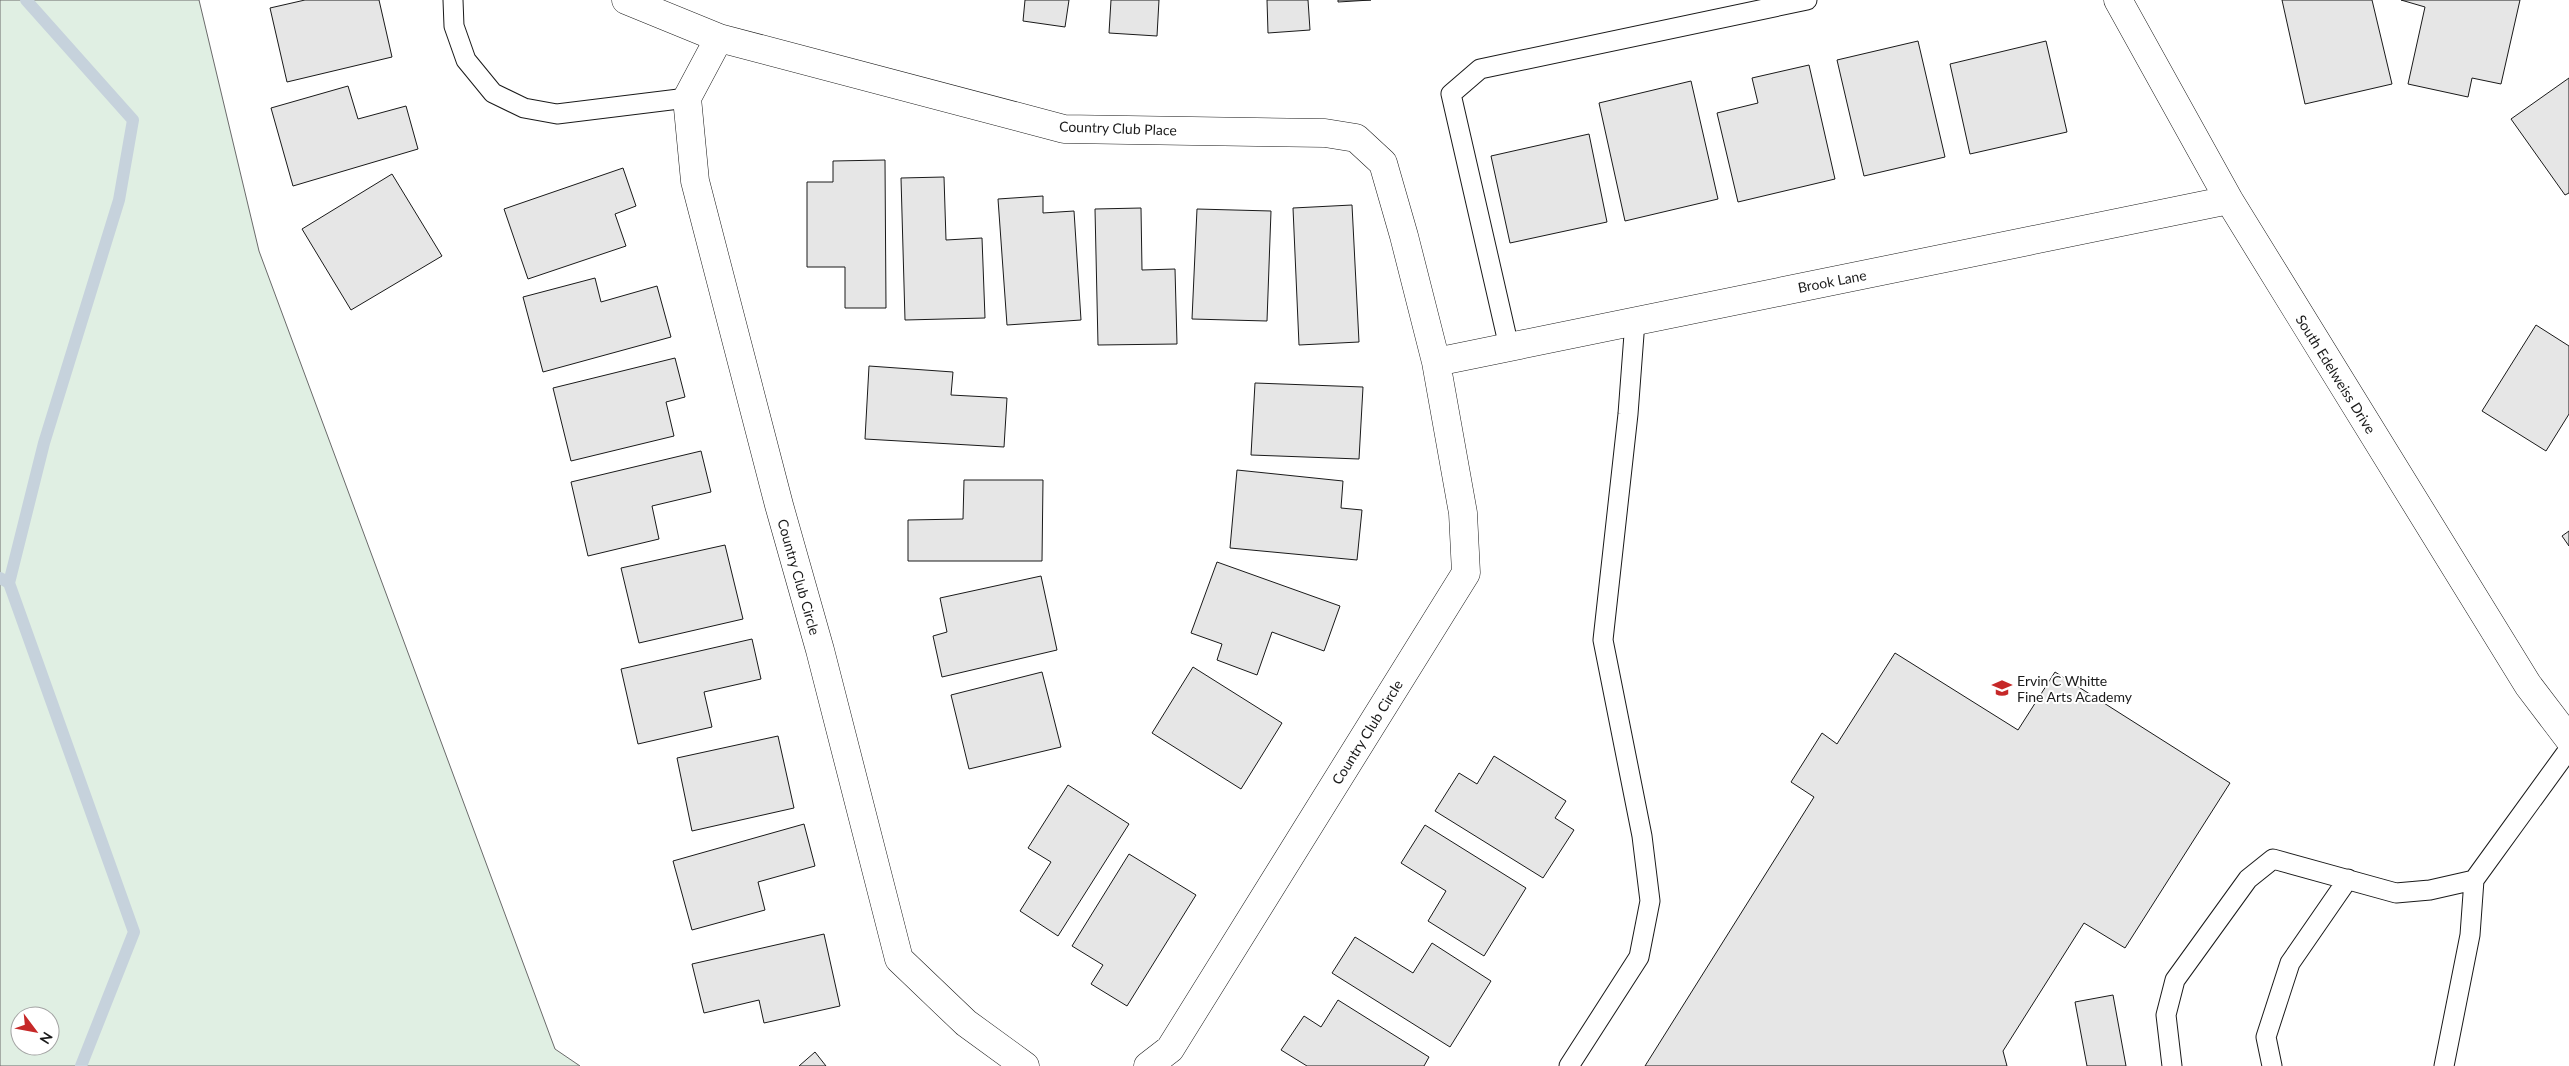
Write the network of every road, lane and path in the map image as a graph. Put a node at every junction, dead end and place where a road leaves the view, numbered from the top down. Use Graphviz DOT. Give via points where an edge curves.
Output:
graph roads {
  1 [pos="453,0"];
  2 [pos="626,0"];
  3 [pos="1807,0"];
  4 [pos="2118,0"];
  5 [pos="719,38"];
  6 [pos="688,98"];
  7 [pos="2229,200"];
  8 [pos="1635,321"];
  9 [pos="1509,347"];
  10 [pos="1436,362"];
  11 [pos="2569,739"];
  12 [pos="2569,749"];
  13 [pos="2348,879"];
  14 [pos="2474,880"];
  15 [pos="1025,1066"];
  16 [pos="1148,1066"];
  17 [pos="1569,1066"];
  18 [pos="2172,1066"];
  19 [pos="2272,1066"];
  20 [pos="2444,1066"];
  1 -- 6 [label="lane" via="454,26 466,60 493,93 524,108 557,114"];
  2 -- 5 [label="street, Country Club Place"];
  3 -- 9 [label="lane" via="1480,69 1451,94"];
  4 -- 7 [label="street, South Edelweiss Drive"];
  5 -- 6 [label="street"];
  5 -- 10 [label="street, Country Club Place" via="1064,129 1325,132 1356,138 1383,163"];
  6 -- 15 [label="street, Country Club Circle" via="695,180 899,959 966,1023"];
  7 -- 8 [label="street, Brook Lane"];
  7 -- 11 [label="street, South Edelweiss Drive" via="2528,685"];
  8 -- 9 [label="street, Brook Lane"];
  8 -- 17 [label="lane" via="1603,640 1642,836 1650,901 1639,958"];
  9 -- 10 [label="street, Brook Lane"];
  10 -- 16 [label="street, Country Club Circle" via="1463,513 1466,573 1170,1049"];
  12 -- 14 [label="lane"];
  13 -- 14 [label="lane" via="2396,893 2430,890"];
  13 -- 18 [label="lane" via="2273,859 2248,879 2175,980 2166,1015"];
  13 -- 19 [label="lane" via="2290,964 2266,1037"];
  14 -- 20 [label="lane" via="2470,935"];
}
